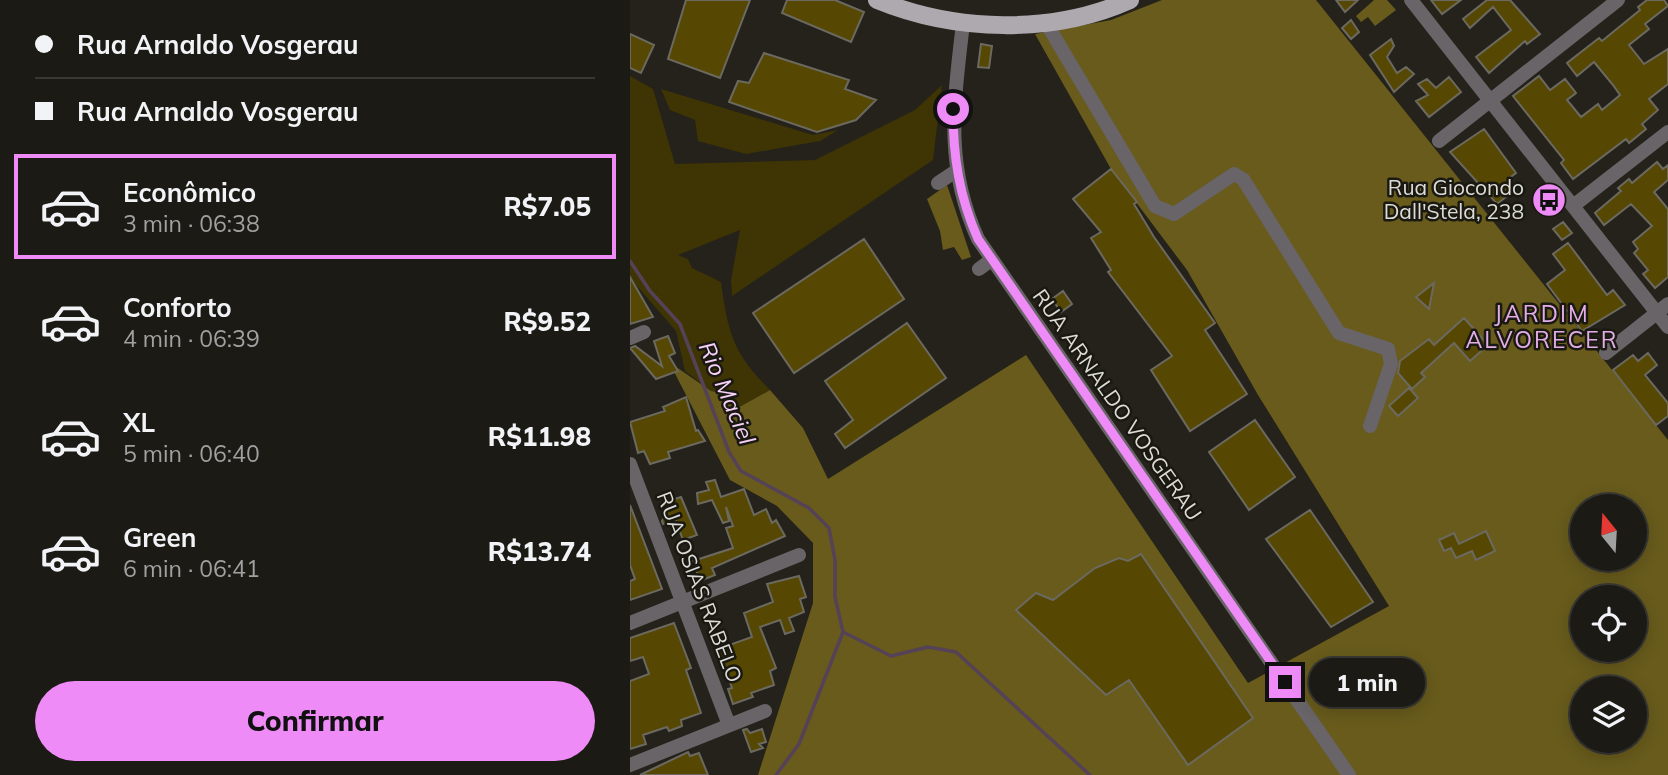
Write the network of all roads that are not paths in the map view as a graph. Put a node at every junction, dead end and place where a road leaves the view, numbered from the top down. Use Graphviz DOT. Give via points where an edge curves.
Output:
graph roads {
  1 [pos="877,0"];
  2 [pos="1130,0"];
  3 [pos="1411,0"];
  4 [pos="1618,0"];
  5 [pos="1045,21"];
  6 [pos="962,23"];
  7 [pos="1490,101"];
  8 [pos="1668,132"];
  9 [pos="1439,141"];
  10 [pos="956,171"];
  11 [pos="938,184"];
  12 [pos="1573,206"];
  13 [pos="1662,308"];
  14 [pos="1668,327"];
  15 [pos="644,332"];
  16 [pos="630,338"];
  17 [pos="1606,353"];
  18 [pos="1370,426"];
  19 [pos="632,474"];
  20 [pos="799,555"];
  21 [pos="682,602"];
  22 [pos="630,623"];
  23 [pos="765,711"];
  24 [pos="729,726"];
  25 [pos="630,765"];
  26 [pos="1349,775"];
  1 -- 6 [label="main road"];
  2 -- 5 [label="main road"];
  3 -- 7 [label="street"];
  4 -- 7 [label="street"];
  5 -- 6 [label="main road"];
  5 -- 18 [label="street" via="1155,206 1174,214 1234,174 1243,179 1339,333 1388,349 1391,364"];
  6 -- 10 [label="street, RUA ARNALDO VOSGERAU" via="953,109"];
  7 -- 9 [label="street"];
  7 -- 12 [label="street"];
  8 -- 12 [label="street"];
  10 -- 11 [label="street"];
  10 -- 26 [label="street, RUA ARNALDO VOSGERAU" via="985,264"];
  12 -- 13 [label="street"];
  13 -- 14 [label="street"];
  13 -- 17 [label="street"];
  15 -- 16 [label="street"];
  19 -- 21 [label="street, RUA OSIAS RABELO"];
  20 -- 21 [label="street"];
  21 -- 22 [label="street"];
  21 -- 24 [label="street, RUA OSIAS RABELO"];
  23 -- 24 [label="street"];
  24 -- 25 [label="street"];
}
